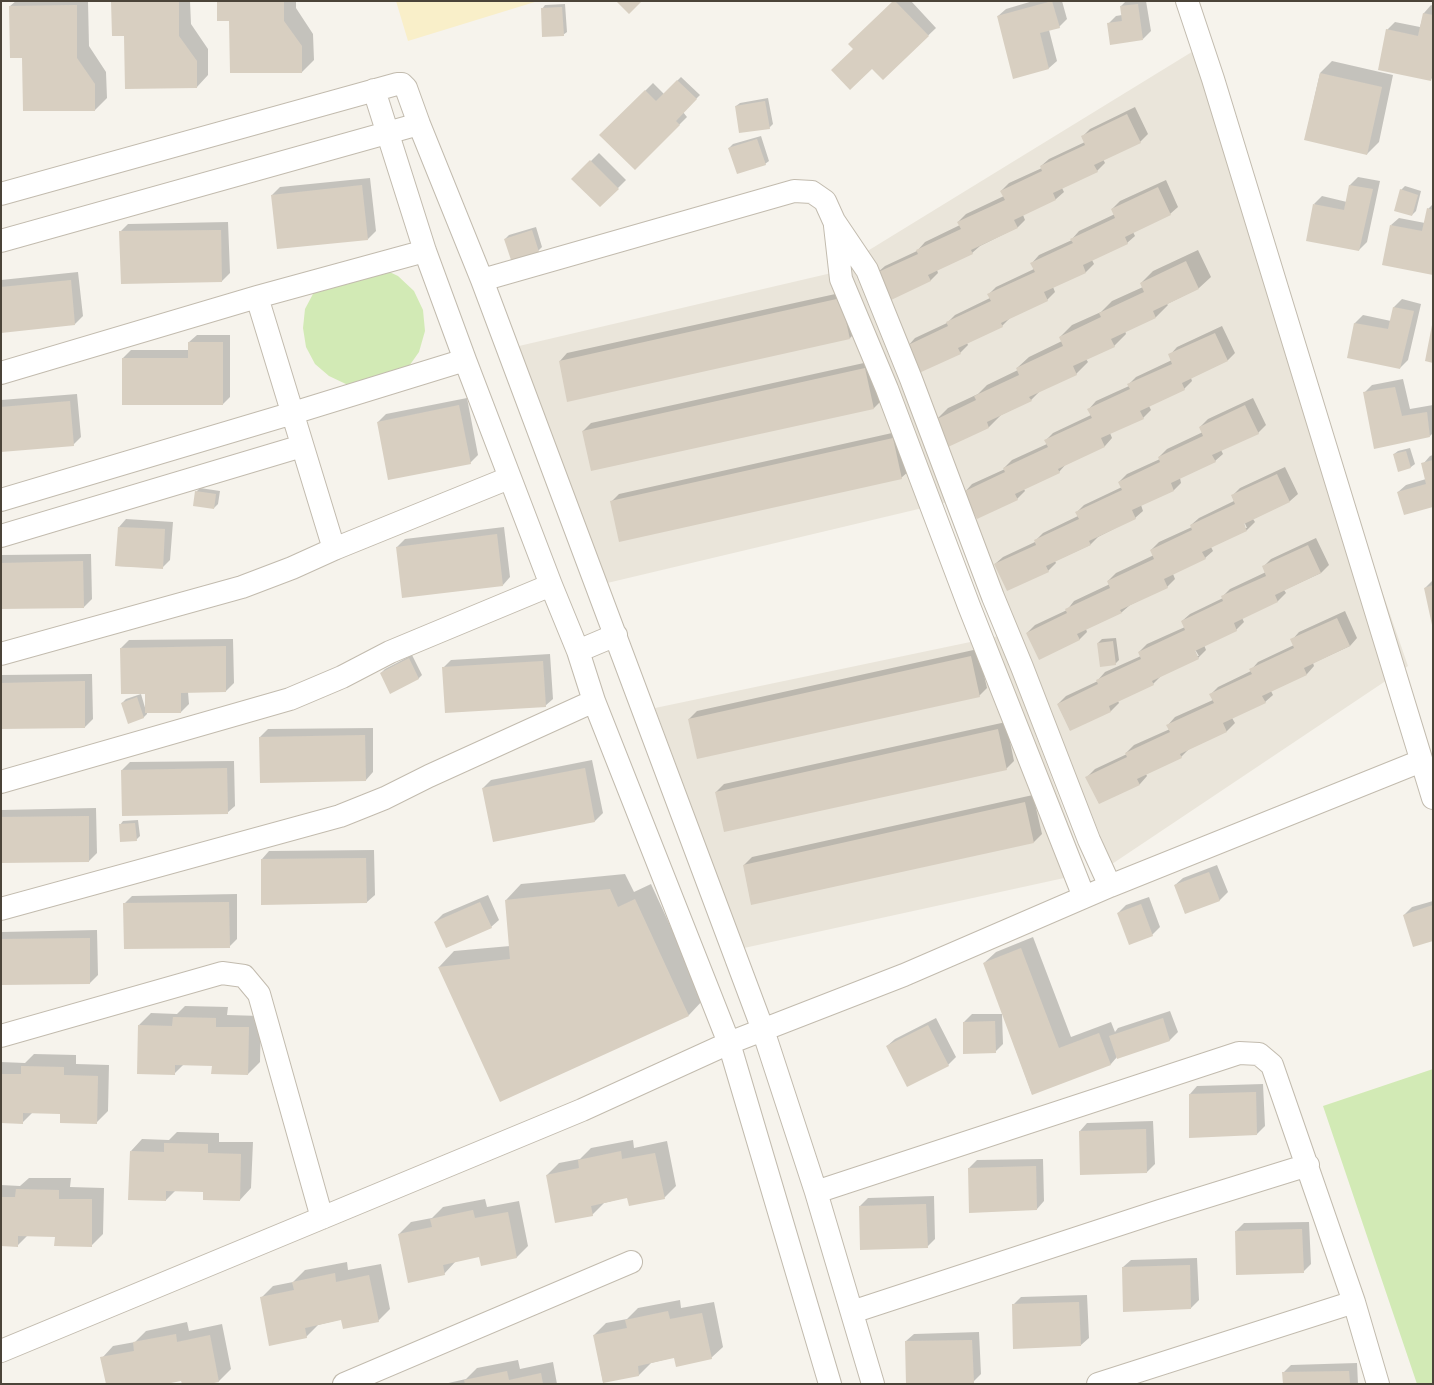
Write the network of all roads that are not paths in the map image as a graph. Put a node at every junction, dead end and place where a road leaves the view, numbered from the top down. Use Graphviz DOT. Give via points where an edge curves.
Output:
graph roads {
  1 [pos="1187,1"];
  2 [pos="374,90"];
  3 [pos="419,124"];
  4 [pos="387,133"];
  5 [pos="1,194"];
  6 [pos="834,221"];
  7 [pos="1,241"];
  8 [pos="425,251"];
  9 [pos="482,280"];
  10 [pos="257,297"];
  11 [pos="465,360"];
  12 [pos="1,373"];
  13 [pos="294,413"];
  14 [pos="302,446"];
  15 [pos="509,478"];
  16 [pos="1,500"];
  17 [pos="1,536"];
  18 [pos="334,549"];
  19 [pos="551,585"];
  20 [pos="993,597"];
  21 [pos="969,606"];
  22 [pos="616,635"];
  23 [pos="578,651"];
  24 [pos="1,654"];
  25 [pos="594,700"];
  26 [pos="1422,761"];
  27 [pos="1,782"];
  28 [pos="1433,798"];
  29 [pos="1110,886"];
  30 [pos="1084,898"];
  31 [pos="1,909"];
  32 [pos="763,1030"];
  33 [pos="1,1036"];
  34 [pos="729,1043"];
  35 [pos="1308,1165"];
  36 [pos="816,1192"];
  37 [pos="322,1218"];
  38 [pos="631,1262"];
  39 [pos="1354,1302"];
  40 [pos="852,1312"];
  41 [pos="1,1351"];
  42 [pos="344,1384"];
  43 [pos="830,1384"];
  44 [pos="873,1384"];
  45 [pos="1098,1384"];
  46 [pos="1378,1384"];
  1 -- 26 [label="street"];
  2 -- 3 [label="street" via="402,84 406,88"];
  2 -- 4 [label="street"];
  2 -- 5 [label="street"];
  3 -- 4 [label="street"];
  3 -- 9 [label="street"];
  4 -- 7 [label="street"];
  4 -- 8 [label="street"];
  6 -- 9 [label="street" via="826,201 812,192 794,190"];
  6 -- 20 [label="street" via="867,270"];
  6 -- 21 [label="street" via="841,279 887,389"];
  8 -- 10 [label="street"];
  8 -- 11 [label="street"];
  9 -- 22 [label="street"];
  10 -- 12 [label="street"];
  10 -- 13 [label="street"];
  11 -- 13 [label="street"];
  11 -- 15 [label="street"];
  13 -- 14 [label="street"];
  13 -- 16 [label="street"];
  14 -- 17 [label="street"];
  14 -- 18 [label="street"];
  15 -- 18 [label="street"];
  15 -- 19 [label="street"];
  18 -- 24 [label="street" via="242,587"];
  19 -- 23 [label="street"];
  19 -- 27 [label="street" via="390,652 342,677 290,699"];
  20 -- 21 [label="street"];
  20 -- 29 [label="street" via="1089,840"];
  21 -- 30 [label="street"];
  22 -- 23 [label="street"];
  22 -- 32 [label="street"];
  23 -- 25 [label="street"];
  25 -- 31 [label="street" via="385,798 340,816"];
  25 -- 34 [label="street"];
  26 -- 28 [label="street"];
  26 -- 29 [label="street"];
  29 -- 30 [label="street"];
  30 -- 32 [label="street" via="904,975"];
  32 -- 34 [label="street"];
  32 -- 36 [label="street"];
  33 -- 37 [label="street" via="222,973 244,976 259,994"];
  34 -- 37 [label="street" via="582,1110"];
  34 -- 43 [label="street"];
  35 -- 36 [label="street" via="1272,1065 1259,1054 1239,1053"];
  35 -- 39 [label="street"];
  35 -- 40 [label="street" via="1130,1220"];
  36 -- 40 [label="street"];
  37 -- 41 [label="street"];
  38 -- 42 [label="street"];
  39 -- 45 [label="street"];
  39 -- 46 [label="street"];
  40 -- 44 [label="street"];
}
